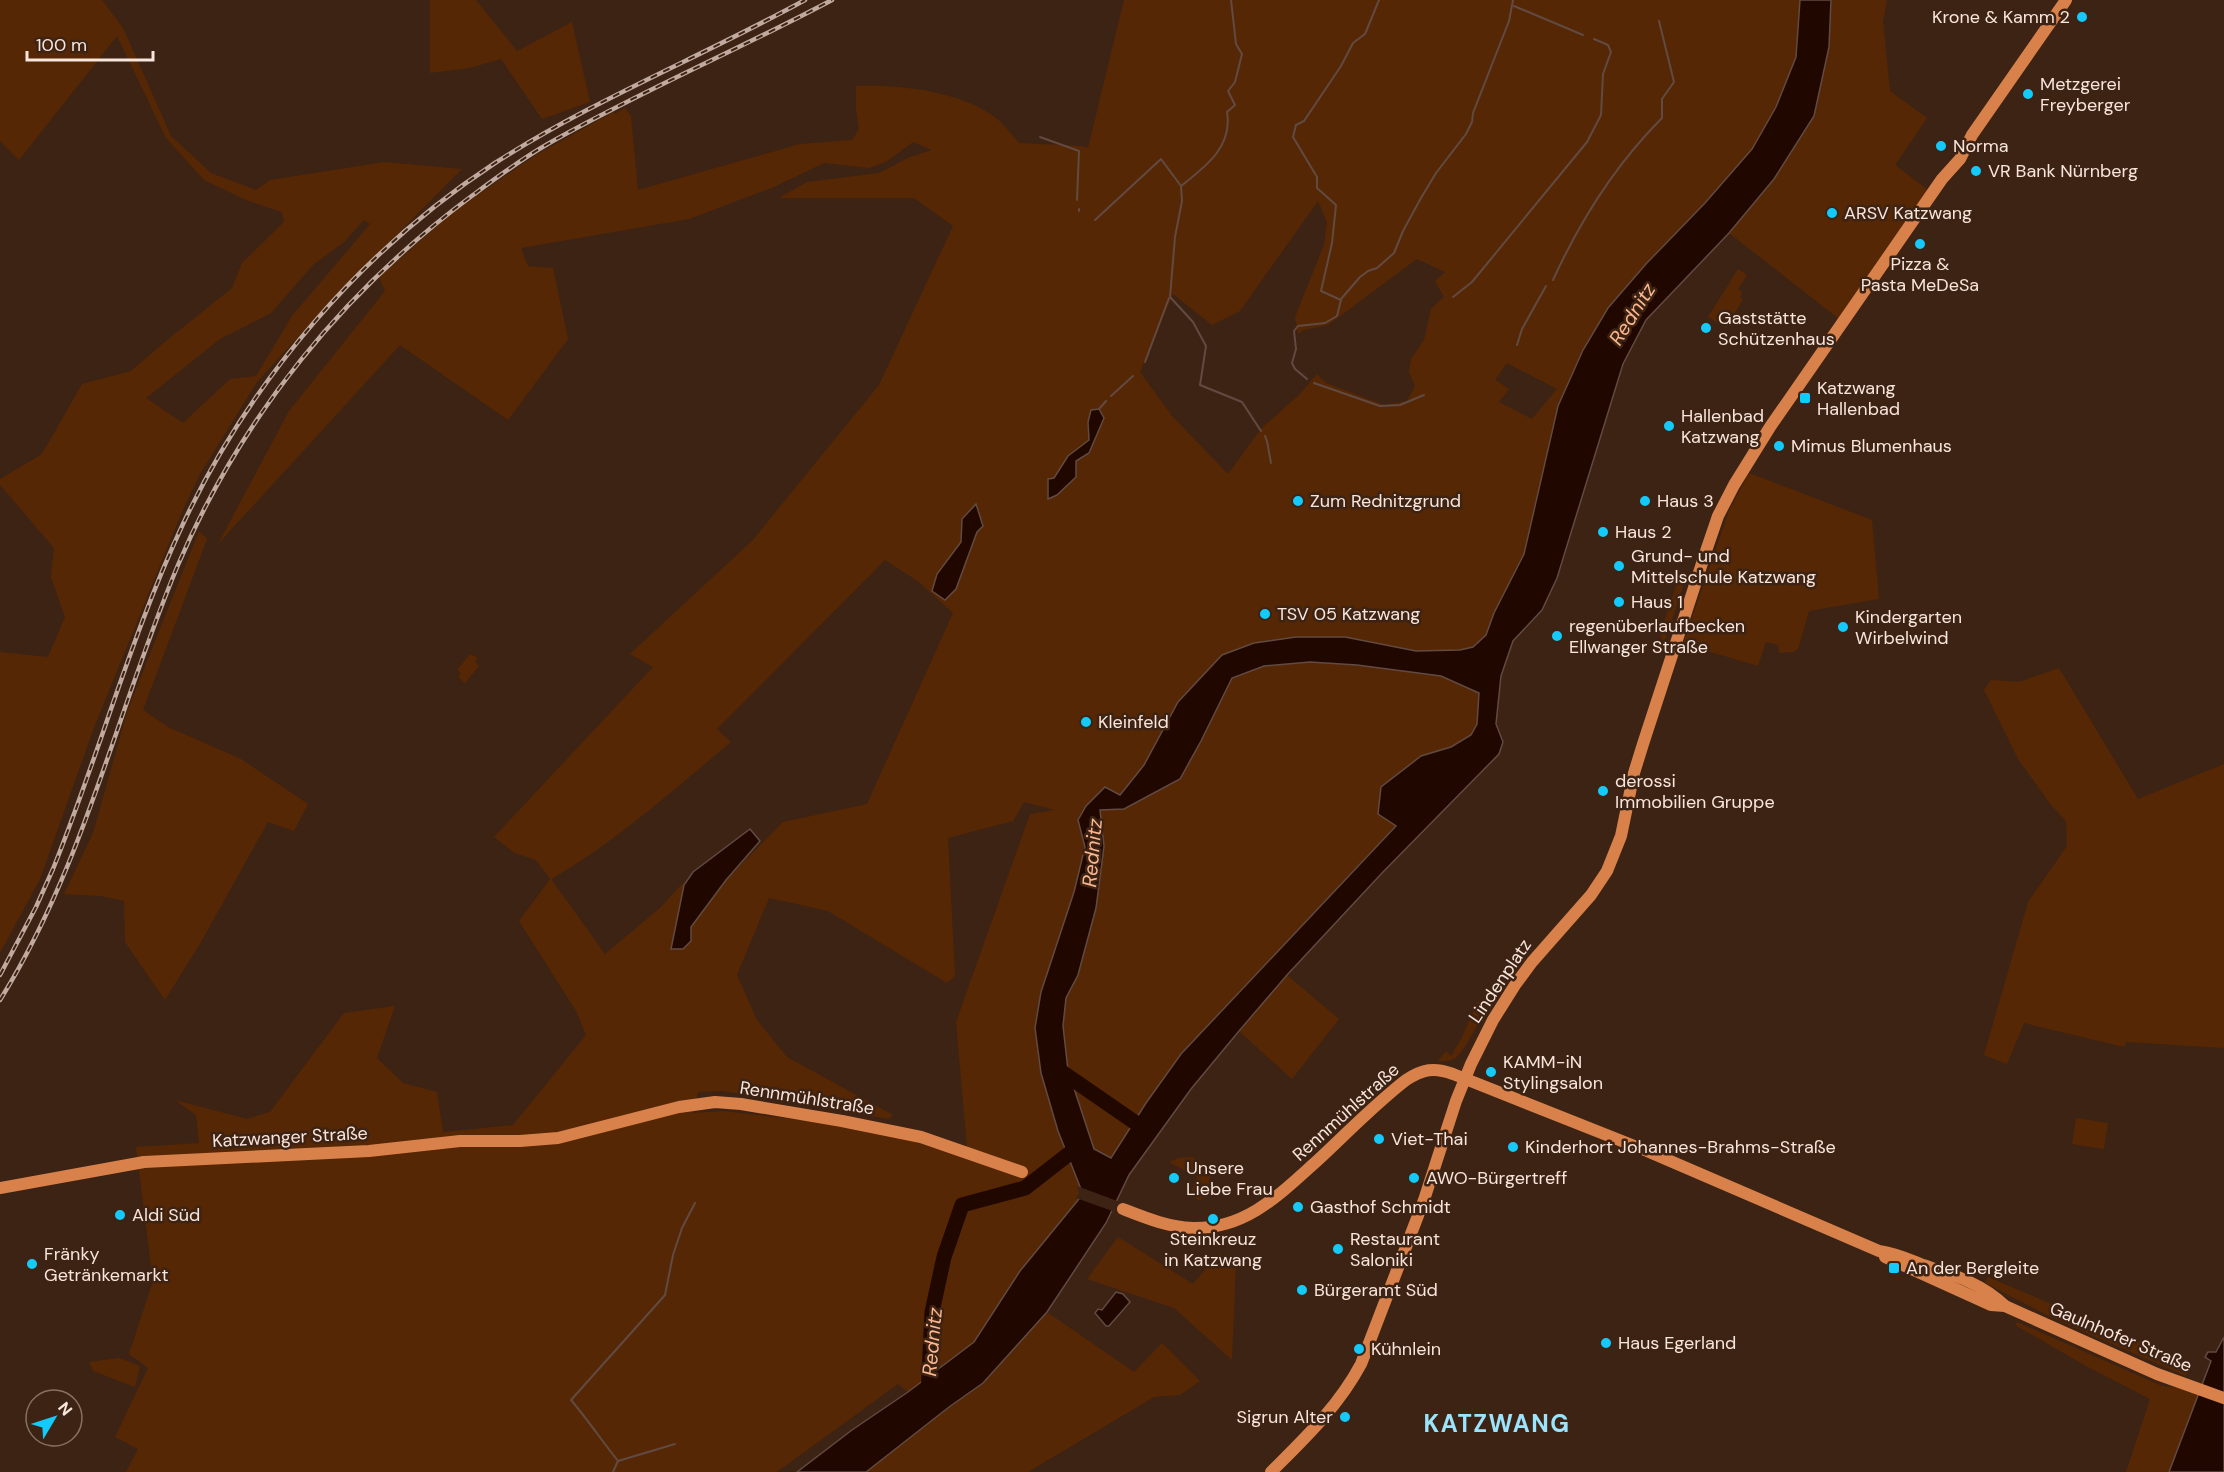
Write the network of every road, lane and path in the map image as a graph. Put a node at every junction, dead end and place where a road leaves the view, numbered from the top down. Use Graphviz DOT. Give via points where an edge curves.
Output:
graph roads {
  1 [pos="2066,0"];
  2 [pos="1464,1078"];
  3 [pos="584,1132"];
  4 [pos="1022,1172"];
  5 [pos="0,1188"];
  6 [pos="1123,1209"];
  7 [pos="2224,1398"];
  8 [pos="1271,1472"];
  1 -- 2 [label="main road, Lindenplatz" via="1972,135 1954,154 1942,179 1766,433 1728,496 1637,761 1616,851 1600,883 1510,993"];
  2 -- 6 [label="main road, Rennmühlstraße" via="1435,1068 1414,1075 1273,1201 1244,1218 1194,1228 1164,1224"];
  2 -- 7 [label="main road, Gaulnhofer Straße" via="1647,1151 1879,1251 1957,1275 1994,1294 2005,1306 2157,1374"];
  2 -- 8 [label="main road, Lindenplatz" via="1424,1200 1364,1357 1336,1404"];
  3 -- 4 [label="main road, Rennmühlstraße" via="679,1107 715,1102 741,1104 921,1137"];
  3 -- 5 [label="main road, Katzwanger Straße" via="534,1140 460,1140 369,1151 144,1162"];
}
